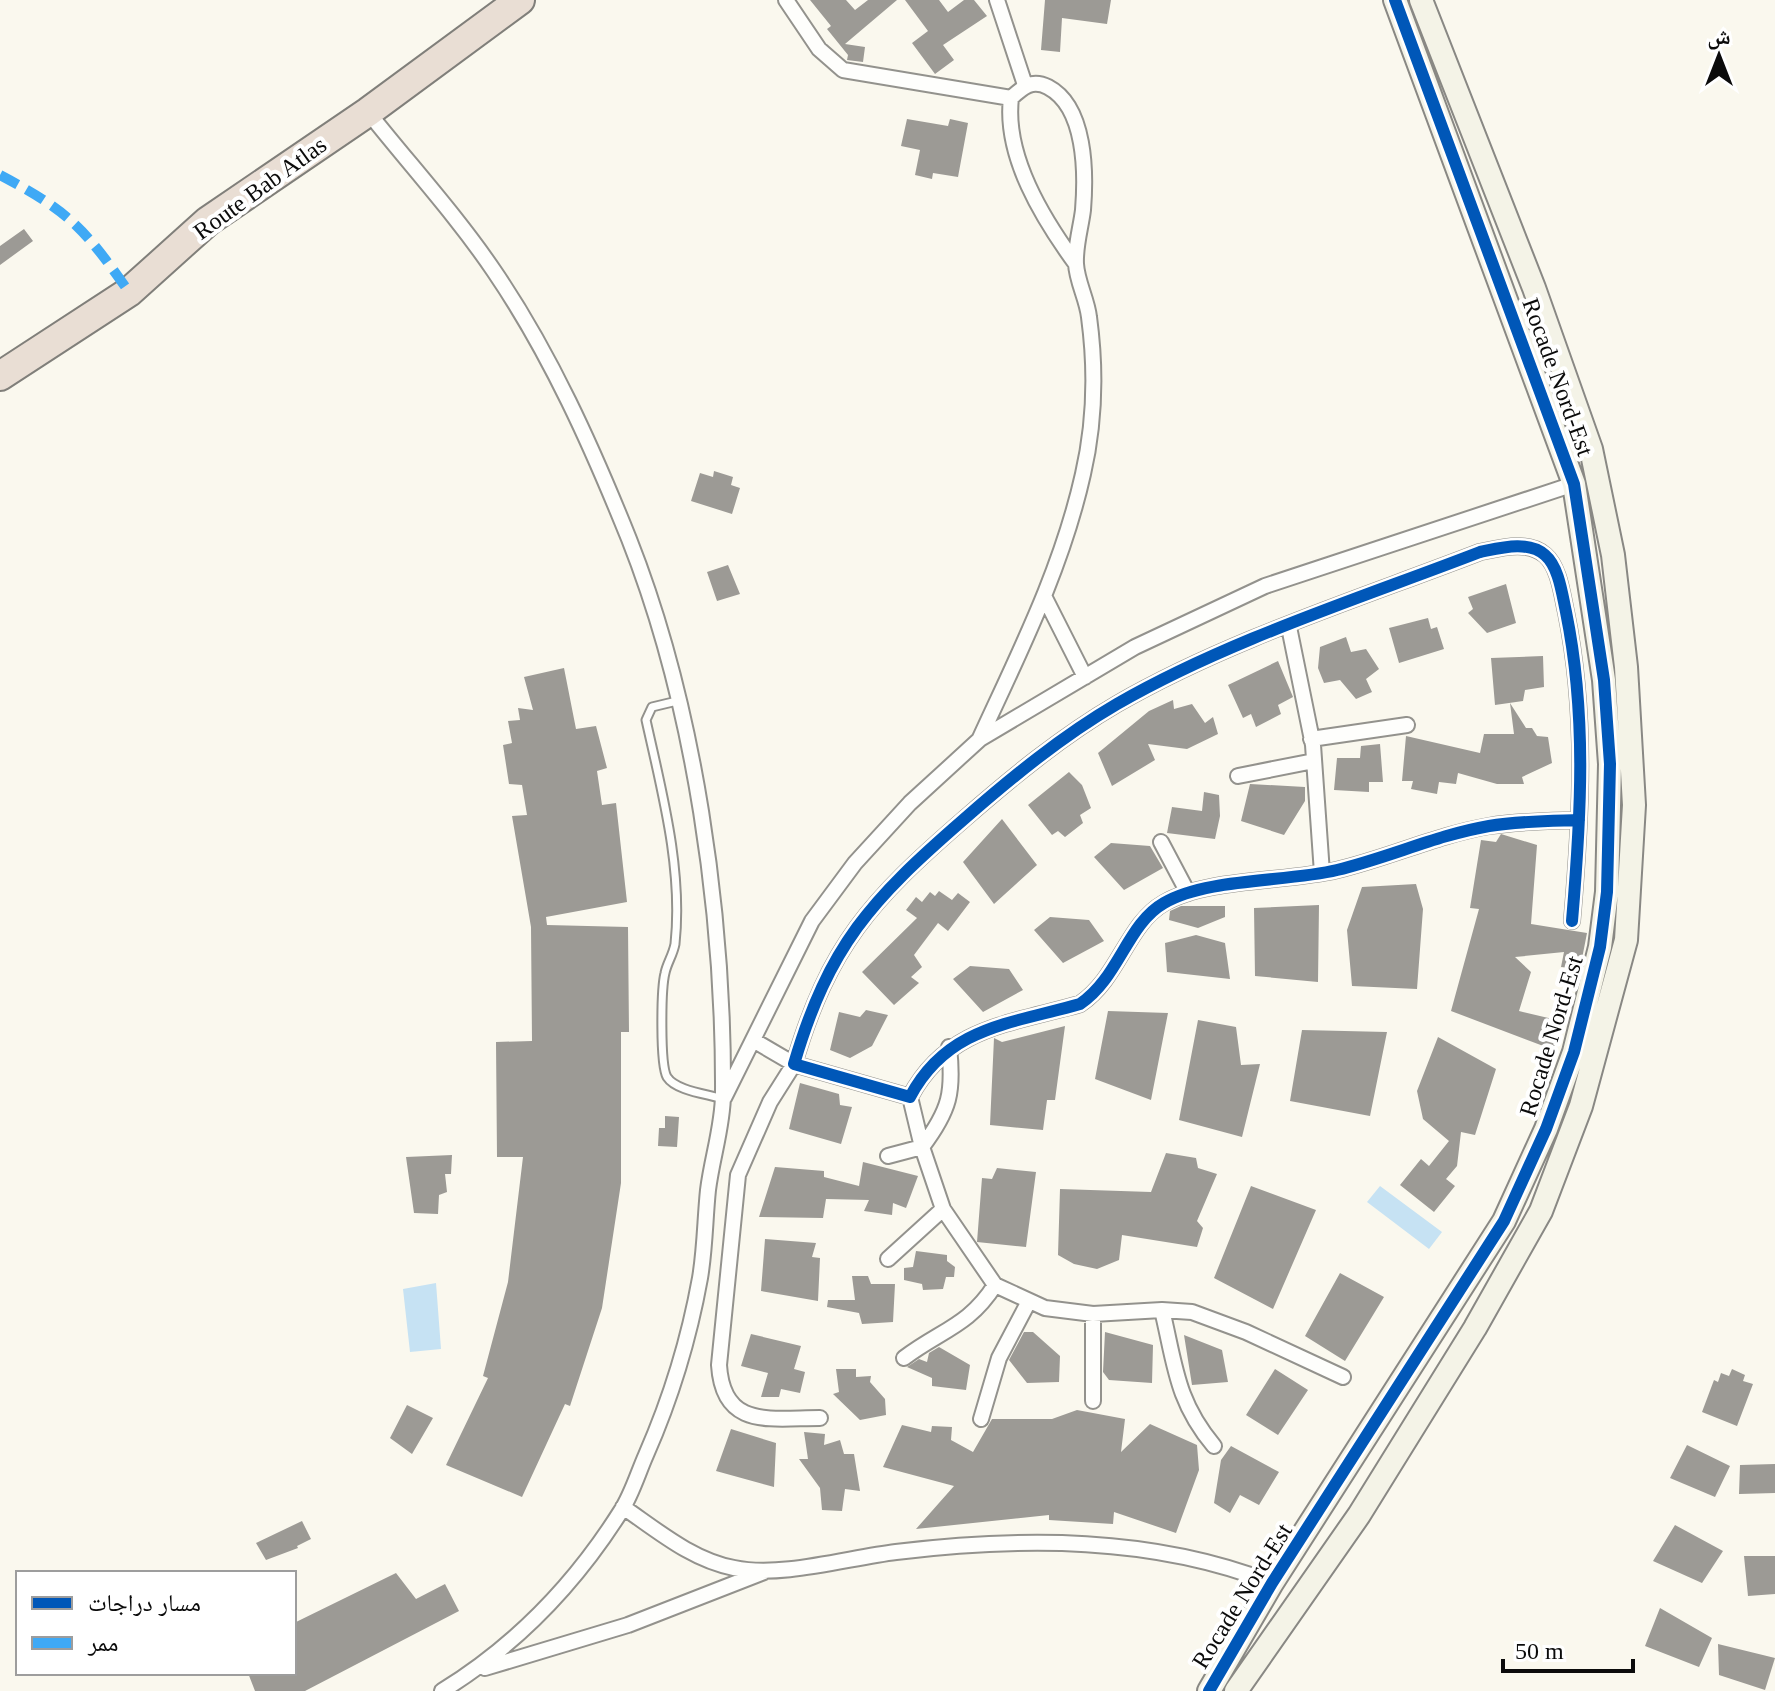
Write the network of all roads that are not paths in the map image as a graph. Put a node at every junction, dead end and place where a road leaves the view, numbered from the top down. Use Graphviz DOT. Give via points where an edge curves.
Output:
graph roads {
  1 [pos="520,0"];
  2 [pos="786,0"];
  3 [pos="997,0"];
  4 [pos="1395,0"];
  5 [pos="1421,0"];
  6 [pos="1025,85"];
  7 [pos="1011,98"];
  8 [pos="368,112"];
  9 [pos="1076,264"];
  10 [pos="0,376"];
  11 [pos="1574,484"];
  12 [pos="1045,598"];
  13 [pos="1289,627"];
  14 [pos="1085,677"];
  15 [pos="677,701"];
  16 [pos="1407,725"];
  17 [pos="980,739"];
  18 [pos="1311,739"];
  19 [pos="1314,761"];
  20 [pos="1238,776"];
  21 [pos="1579,820"];
  22 [pos="1161,842"];
  23 [pos="1322,873"];
  24 [pos="1188,893"];
  25 [pos="1572,921"];
  26 [pos="753,1040"];
  27 [pos="949,1047"];
  28 [pos="794,1064"];
  29 [pos="910,1097"];
  30 [pos="723,1099"];
  31 [pos="922,1147"];
  32 [pos="888,1156"];
  33 [pos="943,1209"];
  34 [pos="888,1259"];
  35 [pos="995,1285"];
  36 [pos="1028,1303"];
  37 [pos="1162,1310"];
  38 [pos="1093,1314"];
  39 [pos="904,1358"];
  40 [pos="1343,1377"];
  41 [pos="1093,1401"];
  42 [pos="820,1418"];
  43 [pos="981,1419"];
  44 [pos="1214,1446"];
  45 [pos="623,1507"];
  46 [pos="767,1571"];
  47 [pos="1272,1583"];
  48 [pos="477,1670"];
  49 [pos="442,1691"];
  50 [pos="1209,1691"];
  51 [pos="1236,1691"];
  1 -- 8 [label="highway, Route Bab Atlas"];
  2 -- 7 [label="street" via="819,49 843,70"];
  3 -- 6 [label="street"];
  4 -- 11 [label="street, Rocade Nord-Est"];
  5 -- 51 [label="street, Rocade Nord-Est" via="1591,449 1613,555 1626,667 1634,805 1626,940 1581,1106 1541,1211 1384,1475"];
  6 -- 7 [label="street"];
  6 -- 9 [label="street" via="1041,84 1057,92 1078,132 1083,208"];
  7 -- 9 [label="street" via="1011,125 1022,166 1049,227"];
  8 -- 10 [label="highway, Route Bab Atlas" via="208,221 129,292"];
  8 -- 15 [label="street" via="459,221 527,322 628,537"];
  9 -- 12 [label="street" via="1089,314 1092,425 1066,543"];
  11 -- 14 [label="street" via="1265,586 1135,647"];
  11 -- 47 [label="street, Rocade Nord-Est" via="1595,601 1610,764 1602,933 1574,1052 1504,1221"];
  12 -- 14 [label="street"];
  12 -- 17 [label="street"];
  13 -- 18 [label="street"];
  13 -- 21 [label="street" via="1480,552 1507,546 1545,555 1562,593 1577,668 1582,740"];
  13 -- 28 [label="street" via="1202,661 1117,704 1009,780 930,849 868,910 841,948 818,990"];
  14 -- 17 [label="street"];
  15 -- 30 [label="street" via="712,882"];
  15 -- 30 [label="lane" via="652,707 646,720 675,889 675,945 665,973 663,1060 674,1085"];
  16 -- 18 [label="street"];
  17 -- 26 [label="street" via="855,863 812,921"];
  18 -- 19 [label="street"];
  19 -- 20 [label="street"];
  19 -- 23 [label="street"];
  21 -- 23 [label="street" via="1485,827"];
  21 -- 25 [label="street"];
  22 -- 24 [label="street"];
  23 -- 24 [label="street"];
  24 -- 27 [label="street" via="1149,916 1107,981 1080,1004 974,1034"];
  26 -- 28 [label="street"];
  26 -- 30 [label="street"];
  27 -- 29 [label="street" via="931,1063"];
  27 -- 31 [label="street" via="951,1094"];
  28 -- 29 [label="street"];
  28 -- 42 [label="street" via="770,1102 738,1175 719,1365 729,1405 748,1415"];
  29 -- 31 [label="street"];
  30 -- 45 [label="street" via="701,1274 688,1334 656,1432"];
  31 -- 32 [label="street"];
  31 -- 33 [label="street"];
  33 -- 34 [label="street"];
  33 -- 35 [label="street"];
  35 -- 36 [label="street"];
  35 -- 39 [label="street" via="971,1317"];
  36 -- 38 [label="street"];
  36 -- 43 [label="street" via="999,1358"];
  37 -- 38 [label="street"];
  37 -- 40 [label="street" via="1219,1320"];
  37 -- 44 [label="street" via="1182,1398"];
  38 -- 41 [label="street"];
  45 -- 46 [label="street" via="715,1564"];
  45 -- 48 [label="street" via="562,1590"];
  46 -- 47 [label="street" via="903,1551 1067,1543 1141,1549 1240,1570"];
  46 -- 48 [label="street" via="628,1625"];
  47 -- 50 [label="street, Rocade Nord-Est"];
  48 -- 49 [label="street"];
}
